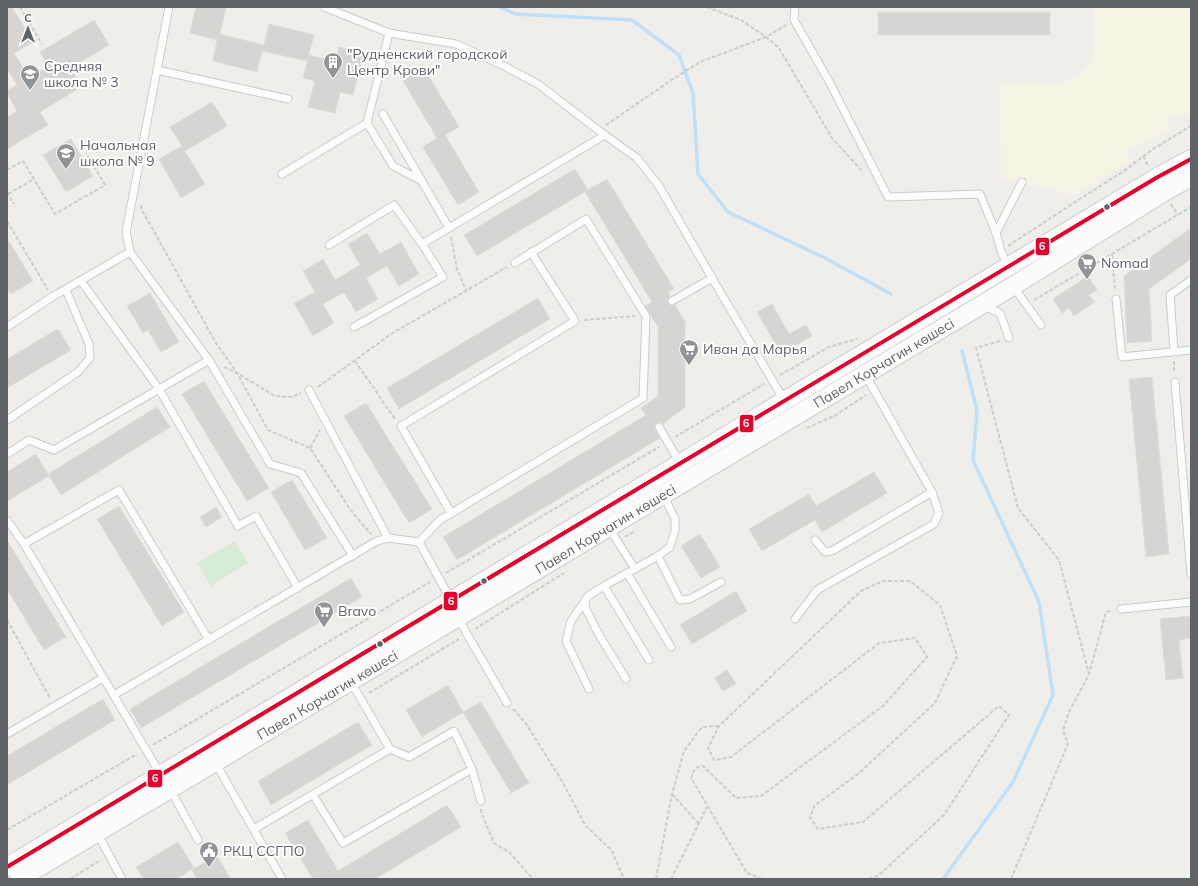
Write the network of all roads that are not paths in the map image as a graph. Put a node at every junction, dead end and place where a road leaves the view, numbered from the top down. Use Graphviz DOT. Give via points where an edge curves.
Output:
graph roads {
  1 [pos="169,7"];
  2 [pos="324,7"];
  3 [pos="795,7"];
  4 [pos="388,33"];
  5 [pos="157,70"];
  6 [pos="288,99"];
  7 [pos="383,114"];
  8 [pos="367,123"];
  9 [pos="602,133"];
  10 [pos="1191,159"];
  11 [pos="282,174"];
  12 [pos="1191,177"];
  13 [pos="422,181"];
  14 [pos="1022,182"];
  15 [pos="449,228"];
  16 [pos="996,233"];
  17 [pos="422,244"];
  18 [pos="329,245"];
  19 [pos="130,252"];
  20 [pos="531,252"];
  21 [pos="515,262"];
  22 [pos="1007,272"];
  23 [pos="712,278"];
  24 [pos="1191,280"];
  25 [pos="81,281"];
  26 [pos="66,290"];
  27 [pos="975,297"];
  28 [pos="1116,299"];
  29 [pos="672,300"];
  30 [pos="8,324"];
  31 [pos="1041,325"];
  32 [pos="354,327"];
  33 [pos="1009,338"];
  34 [pos="1191,350"];
  35 [pos="1174,351"];
  36 [pos="209,360"];
  37 [pos="865,374"];
  38 [pos="1175,382"];
  39 [pos="159,389"];
  40 [pos="309,390"];
  41 [pos="785,401"];
  42 [pos="7,420"];
  43 [pos="659,427"];
  44 [pos="7,454"];
  45 [pos="681,463"];
  46 [pos="932,492"];
  47 [pos="663,494"];
  48 [pos="451,513"];
  49 [pos="7,520"];
  50 [pos="608,527"];
  51 [pos="578,535"];
  52 [pos="388,538"];
  53 [pos="815,540"];
  54 [pos="419,542"];
  55 [pos="24,544"];
  56 [pos="353,556"];
  57 [pos="658,556"];
  58 [pos="635,568"];
  59 [pos="627,573"];
  60 [pos="1191,574"];
  61 [pos="721,582"];
  62 [pos="604,586"];
  63 [pos="298,588"];
  64 [pos="585,601"];
  65 [pos="1191,602"];
  66 [pos="455,608"];
  67 [pos="1121,609"];
  68 [pos="796,619"];
  69 [pos="209,640"];
  70 [pos="672,647"];
  71 [pos="649,660"];
  72 [pos="346,673"];
  73 [pos="104,678"];
  74 [pos="626,679"];
  75 [pos="589,689"];
  76 [pos="114,696"];
  77 [pos="507,703"];
  78 [pos="7,734"];
  79 [pos="390,749"];
  80 [pos="215,762"];
  81 [pos="472,769"];
  82 [pos="165,782"];
  83 [pos="313,795"];
  84 [pos="481,801"];
  85 [pos="254,829"];
  86 [pos="85,833"];
  87 [pos="198,840"];
  88 [pos="7,867"];
  89 [pos="19,879"];
  90 [pos="122,879"];
  91 [pos="282,879"];
  1 -- 5 [label="lane"];
  2 -- 4 [label="lane"];
  3 -- 16 [label="lane" via="794,20 830,83 888,197 980,194"];
  4 -- 8 [label="lane"];
  4 -- 9 [label="lane" via="456,44 500,64 538,84"];
  5 -- 6 [label="lane"];
  5 -- 19 [label="lane" via="126,232"];
  7 -- 13 [label="lane"];
  8 -- 11 [label="lane"];
  8 -- 13 [label="lane" via="393,166"];
  9 -- 15 [label="lane"];
  9 -- 23 [label="lane" via="637,158 659,186"];
  10 -- 22 [label="street, Павел Корчагин көшесі" via="1156,178"];
  12 -- 22 [label="street, Павел Корчагин көшесі"];
  13 -- 15 [label="lane"];
  14 -- 16 [label="lane"];
  15 -- 17 [label="lane"];
  16 -- 22 [label="lane"];
  17 -- 18 [label="lane" via="394,206"];
  17 -- 32 [label="lane" via="444,277"];
  19 -- 25 [label="lane"];
  19 -- 36 [label="lane"];
  20 -- 21 [label="lane"];
  20 -- 48 [label="lane" via="575,321 401,426"];
  20 -- 48 [label="lane" via="586,219 648,314 644,401"];
  22 -- 27 [label="street, Павел Корчагин көшесі"];
  22 -- 31 [label="lane"];
  23 -- 29 [label="lane"];
  23 -- 41 [label="lane"];
  24 -- 35 [label="lane" via="1170,295"];
  25 -- 26 [label="lane"];
  25 -- 39 [label="lane"];
  26 -- 30 [label="lane"];
  26 -- 42 [label="lane" via="89,344 90,358 78,372"];
  27 -- 33 [label="lane" via="1000,313"];
  27 -- 37 [label="street, Павел Корчагин көшесі"];
  27 -- 41 [label="street, Павел Корчагин көшесі"];
  28 -- 35 [label="lane" via="1122,357"];
  34 -- 35 [label="lane"];
  36 -- 39 [label="lane"];
  36 -- 56 [label="lane" via="270,464 301,473"];
  37 -- 46 [label="lane"];
  37 -- 47 [label="street, Павел Корчагин көшесі"];
  38 -- 60 [label="lane"];
  39 -- 44 [label="lane" via="54,450 29,440"];
  39 -- 63 [label="lane" via="238,526 256,516"];
  40 -- 52 [label="lane"];
  41 -- 45 [label="street, Павел Корчагин көшесі"];
  43 -- 45 [label="lane"];
  45 -- 51 [label="street, Павел Корчагин көшесі"];
  46 -- 53 [label="lane" via="832,551 825,552"];
  46 -- 68 [label="lane" via="939,513 934,524 817,590"];
  47 -- 50 [label="street, Павел Корчагин көшесі"];
  47 -- 57 [label="lane" via="675,518 675,531 670,547"];
  48 -- 54 [label="lane" via="440,520"];
  49 -- 55 [label="lane"];
  50 -- 51 [label="street, Павел Корчагин көшесі"];
  50 -- 58 [label="lane"];
  51 -- 66 [label="street, Павел Корчагин көшесі"];
  52 -- 54 [label="lane"];
  52 -- 56 [label="lane"];
  54 -- 66 [label="lane"];
  55 -- 69 [label="lane" via="119,490"];
  55 -- 73 [label="lane"];
  56 -- 63 [label="lane"];
  57 -- 58 [label="lane"];
  57 -- 61 [label="lane" via="680,600 690,599"];
  58 -- 59 [label="lane"];
  59 -- 62 [label="lane"];
  59 -- 70 [label="lane"];
  62 -- 64 [label="lane" via="588,596"];
  62 -- 71 [label="lane"];
  63 -- 69 [label="lane"];
  64 -- 74 [label="lane" via="598,633"];
  64 -- 75 [label="lane" via="571,621 566,641"];
  65 -- 67 [label="lane"];
  66 -- 72 [label="street, Павел Корчагин көшесі"];
  66 -- 77 [label="lane"];
  69 -- 76 [label="lane"];
  72 -- 79 [label="lane"];
  72 -- 80 [label="street, Павел Корчагин көшесі"];
  72 -- 82 [label="street, Павел Корчагин көшесі"];
  73 -- 76 [label="lane"];
  73 -- 78 [label="lane"];
  76 -- 82 [label="lane"];
  79 -- 81 [label="lane" via="409,757 454,731"];
  79 -- 83 [label="lane"];
  80 -- 82 [label="street, Павел Корчагин көшесі"];
  80 -- 85 [label="lane"];
  81 -- 83 [label="lane" via="343,843"];
  81 -- 84 [label="lane"];
  82 -- 86 [label="street, Павел Корчагин көшесі"];
  82 -- 87 [label="lane"];
  83 -- 85 [label="lane"];
  85 -- 91 [label="lane"];
  86 -- 88 [label="street, Павел Корчагин көшесі"];
  86 -- 89 [label="street, Павел Корчагин көшесі"];
  86 -- 90 [label="lane" via="109,856"];
}
